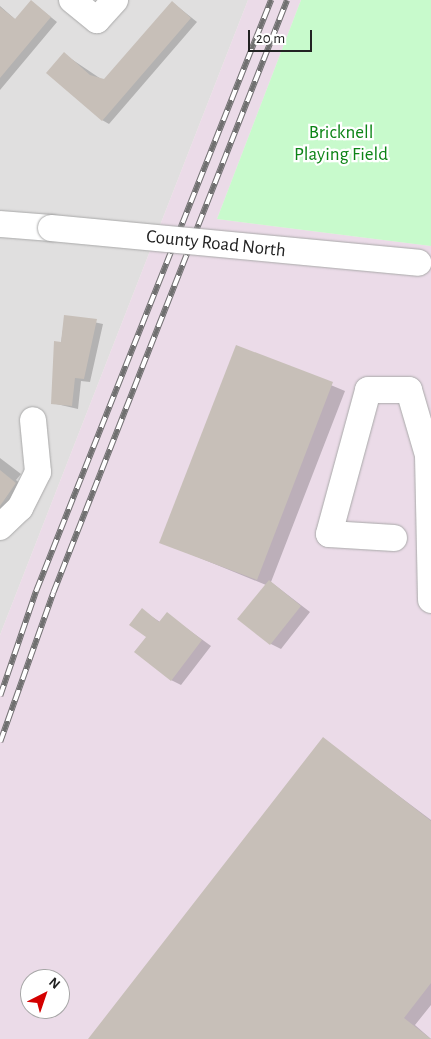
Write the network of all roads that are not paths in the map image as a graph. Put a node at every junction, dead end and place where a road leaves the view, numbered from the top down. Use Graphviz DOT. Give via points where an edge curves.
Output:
graph roads {
  1 [pos="72,0"];
  2 [pos="114,0"];
  3 [pos="0,224"];
  4 [pos="424,264"];
  5 [pos="32,420"];
  6 [pos="0,527"];
  7 [pos="394,538"];
  8 [pos="431,600"];
  1 -- 2 [label="street" via="97,20"];
  3 -- 4 [label="street, County Road North, bridge"];
  5 -- 6 [label="street" via="38,472 20,508"];
  7 -- 8 [label="street" via="329,534 368,390 409,390 428,455"];
}
